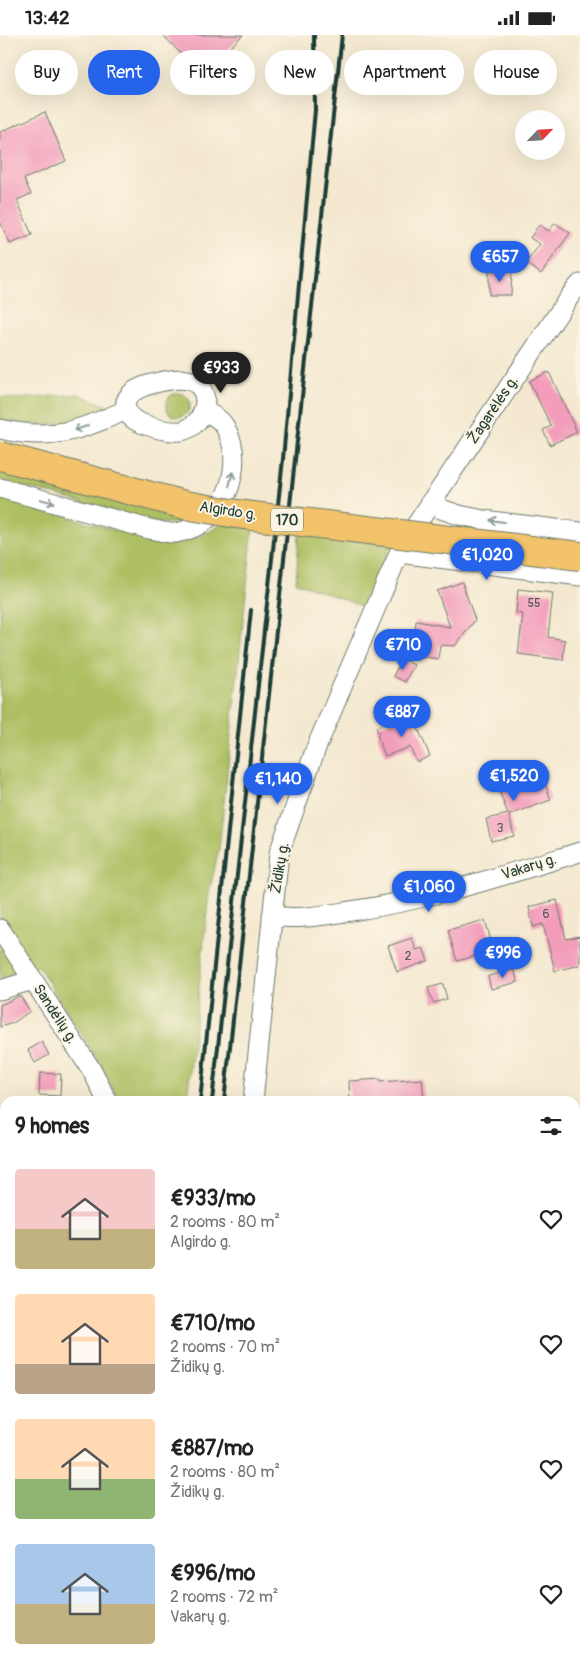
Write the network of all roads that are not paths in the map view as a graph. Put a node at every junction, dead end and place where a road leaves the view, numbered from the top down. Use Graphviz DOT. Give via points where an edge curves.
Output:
graph roads {
  1 [pos="580,284"];
  2 [pos="126,410"];
  3 [pos="204,411"];
  4 [pos="0,429"];
  5 [pos="0,456"];
  6 [pos="0,488"];
  7 [pos="431,501"];
  8 [pos="580,532"];
  9 [pos="403,545"];
  10 [pos="580,556"];
  11 [pos="580,576"];
  12 [pos="580,852"];
  13 [pos="272,916"];
  14 [pos="0,929"];
  15 [pos="33,980"];
  16 [pos="0,990"];
  17 [pos="105,1096"];
  18 [pos="254,1096"];
  1 -- 7 [label="street, Žagarėlės g."];
  2 -- 3 [label="street" via="130,417 144,425 172,431 192,427"];
  2 -- 3 [label="street" via="128,397 140,388 181,379 192,381 202,391"];
  2 -- 4 [label="street, one-way" via="64,433 21,434"];
  6 -- 3 [label="street, one-way" via="149,529 174,533 190,529 207,519 223,501 232,478 234,454 225,427"];
  5 -- 10 [label="main road, Algirdo g. / 170, bridge" via="185,505 237,514"];
  8 -- 7 [label="street, one-way" via="467,516 441,509"];
  7 -- 9 [label="street, Žagarėlės g."];
  9 -- 11 [label="street"];
  9 -- 13 [label="street, Židikų g." via="316,748 279,853"];
  12 -- 13 [label="street, Vakarų g." via="504,876 379,907 299,918"];
  13 -- 18 [label="street, Židikų g."];
  14 -- 15 [label="street, Sandėlių g."];
  15 -- 16 [label="street"];
  15 -- 17 [label="street, Sandėlių g." via="94,1074"];
}
